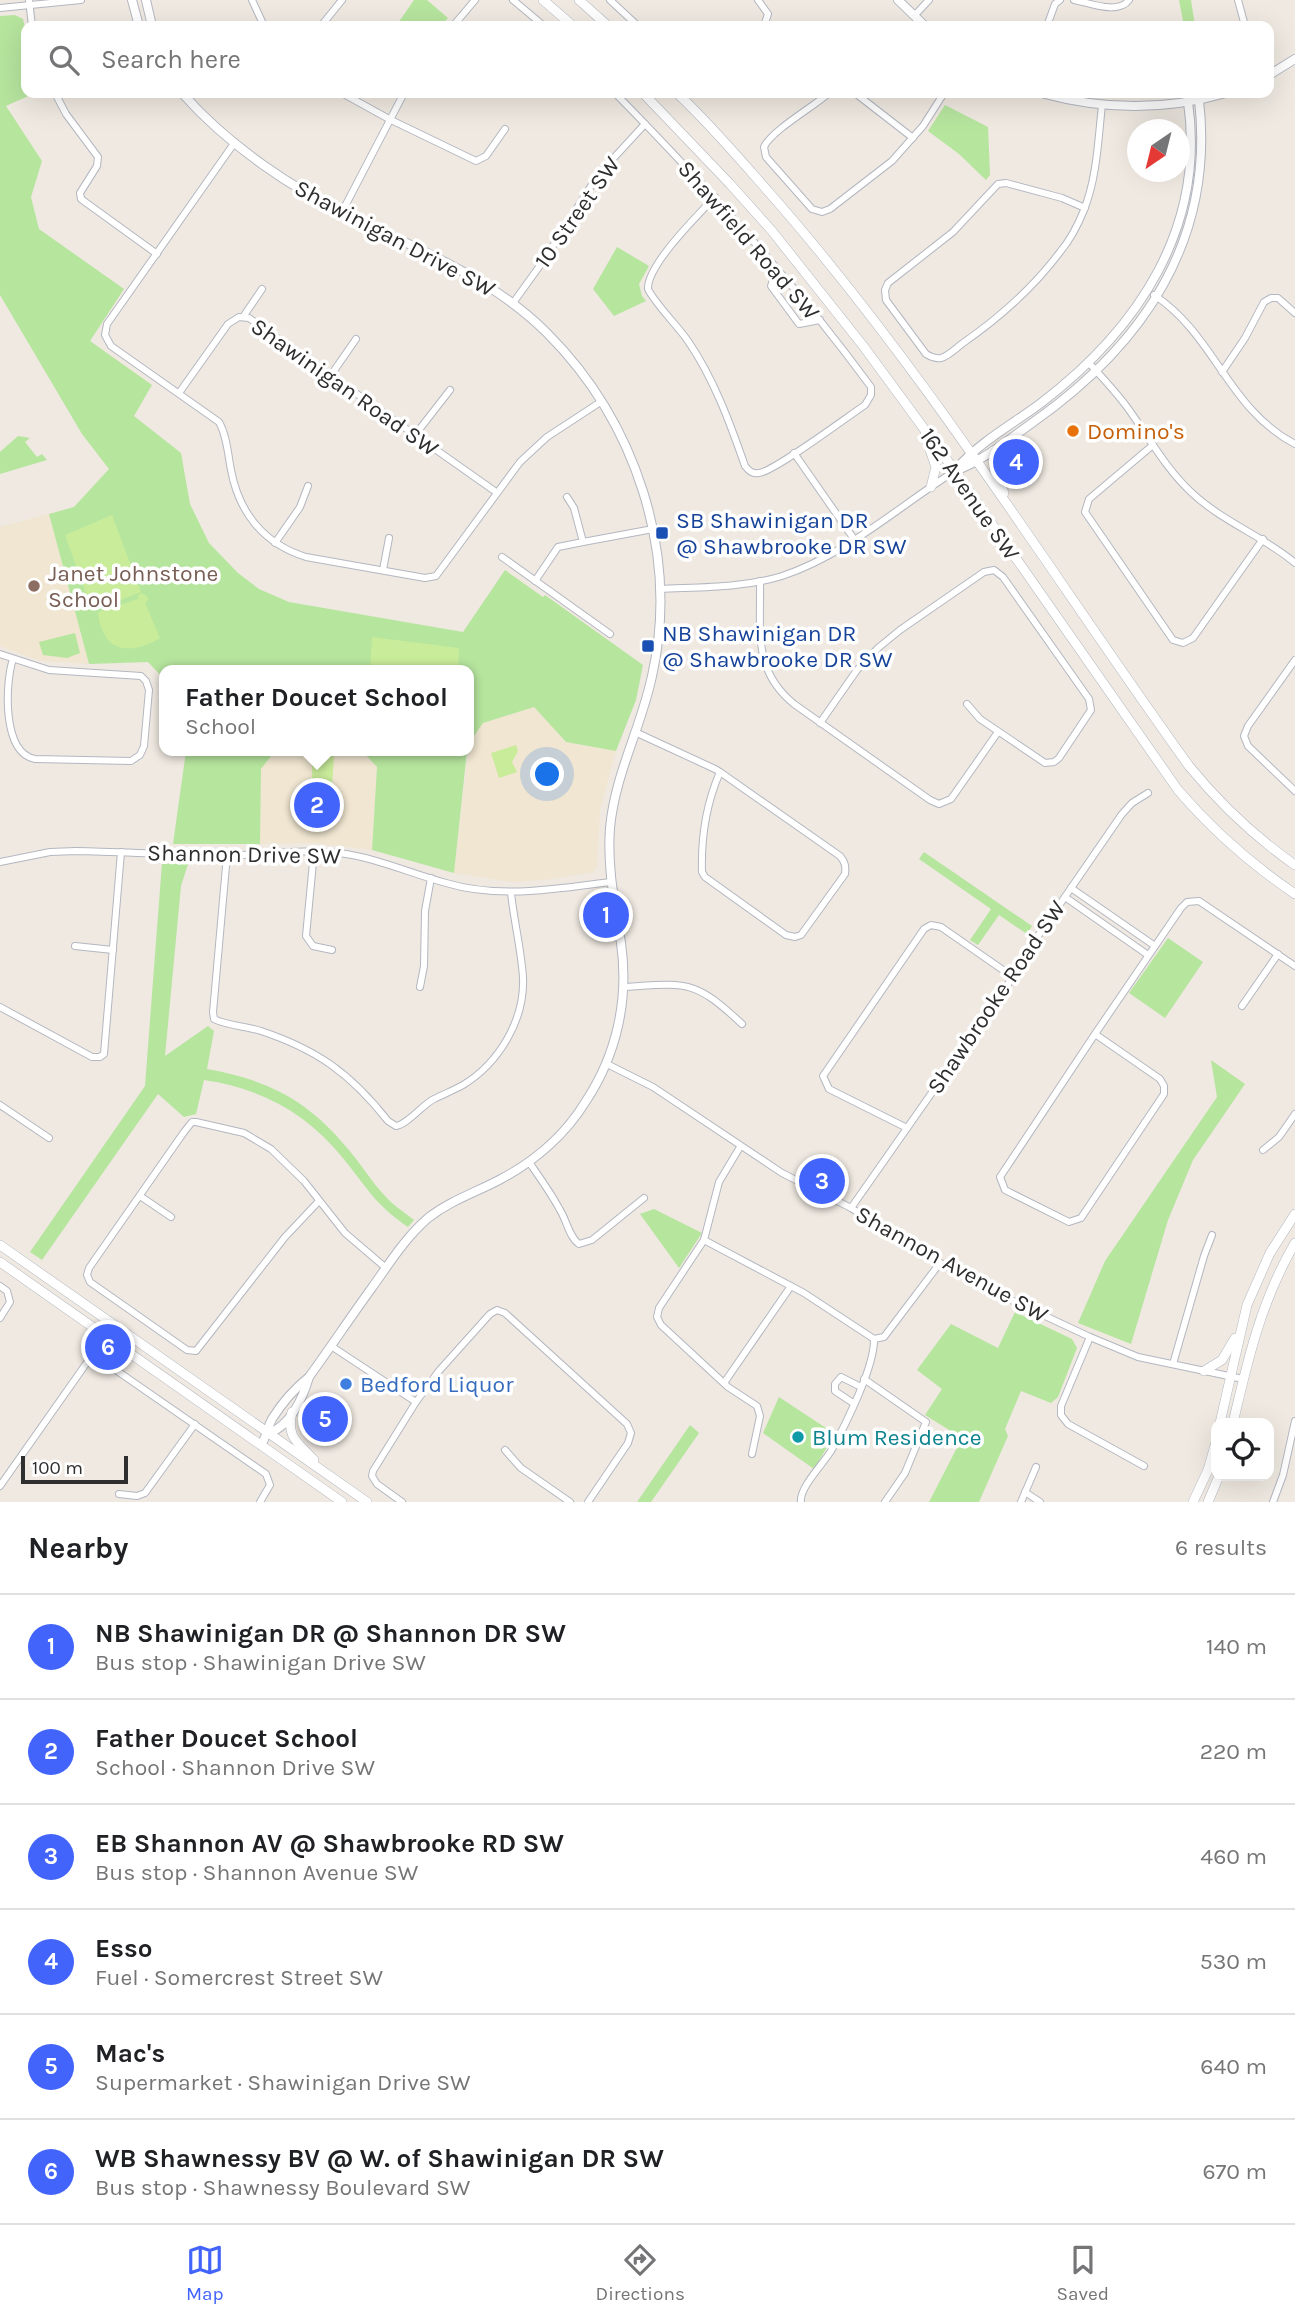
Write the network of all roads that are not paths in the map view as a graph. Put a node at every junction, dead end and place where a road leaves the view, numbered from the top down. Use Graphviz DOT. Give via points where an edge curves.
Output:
graph roads {
  1 [pos="81,0"];
  2 [pos="132,0"];
  3 [pos="146,0"];
  4 [pos="252,0"];
  5 [pos="342,0"];
  6 [pos="474,0"];
  7 [pos="513,0"];
  8 [pos="543,0"];
  9 [pos="579,0"];
  10 [pos="610,0"];
  11 [pos="758,0"];
  12 [pos="898,0"];
  13 [pos="929,0"];
  14 [pos="1060,0"];
  15 [pos="1074,0"];
  16 [pos="1129,0"];
  17 [pos="1238,0"];
  18 [pos="29,2"];
  19 [pos="0,8"];
  20 [pos="914,16"];
  21 [pos="31,21"];
  22 [pos="138,21"];
  23 [pos="151,21"];
  24 [pos="262,21"];
  25 [pos="325,21"];
  26 [pos="457,21"];
  27 [pos="538,21"];
  28 [pos="566,21"];
  29 [pos="602,21"];
  30 [pos="633,21"];
  31 [pos="766,21"];
  32 [pos="920,21"];
  33 [pos="1049,21"];
  34 [pos="1244,21"];
  35 [pos="1295,59"];
  36 [pos="1274,72"];
  37 [pos="58,98"];
  38 [pos="187,98"];
  39 [pos="351,98"];
  40 [pos="401,98"];
  41 [pos="620,98"];
  42 [pos="648,98"];
  43 [pos="682,98"];
  44 [pos="823,98"];
  45 [pos="861,98"];
  46 [pos="941,98"];
  47 [pos="1066,98"];
  48 [pos="1207,98"];
  49 [pos="1199,100"];
  50 [pos="1188,102"];
  51 [pos="1102,105"];
  52 [pos="389,120"];
  53 [pos="645,124"];
  54 [pos="505,129"];
  55 [pos="913,138"];
  56 [pos="235,142"];
  57 [pos="715,197"];
  58 [pos="1085,208"];
  59 [pos="342,212"];
  60 [pos="157,254"];
  61 [pos="777,268"];
  62 [pos="262,289"];
  63 [pos="1147,291"];
  64 [pos="1157,297"];
  65 [pos="513,303"];
  66 [pos="1295,313"];
  67 [pos="243,317"];
  68 [pos="820,320"];
  69 [pos="356,339"];
  70 [pos="1088,362"];
  71 [pos="1095,370"];
  72 [pos="1222,372"];
  73 [pos="331,375"];
  74 [pos="450,390"];
  75 [pos="179,393"];
  76 [pos="602,401"];
  77 [pos="919,421"];
  78 [pos="415,435"];
  79 [pos="1295,444"];
  80 [pos="1153,445"];
  81 [pos="993,451"];
  82 [pos="794,453"];
  83 [pos="971,453"];
  84 [pos="978,462"];
  85 [pos="955,471"];
  86 [pos="308,486"];
  87 [pos="931,487"];
  88 [pos="496,492"];
  89 [pos="567,497"];
  90 [pos="1013,513"];
  91 [pos="653,529"];
  92 [pos="389,538"];
  93 [pos="1262,539"];
  94 [pos="854,540"];
  95 [pos="583,542"];
  96 [pos="275,543"];
  97 [pos="502,557"];
  98 [pos="1295,563"];
  99 [pos="383,570"];
  100 [pos="535,581"];
  101 [pos="760,581"];
  102 [pos="660,589"];
  103 [pos="610,634"];
  104 [pos="0,654"];
  105 [pos="13,659"];
  106 [pos="1295,660"];
  107 [pos="967,704"];
  108 [pos="820,723"];
  109 [pos="635,732"];
  110 [pos="998,732"];
  111 [pos="720,772"];
  112 [pos="1295,792"];
  113 [pos="1148,793"];
  114 [pos="121,852"];
  115 [pos="314,852"];
  116 [pos="227,855"];
  117 [pos="0,862"];
  118 [pos="1295,865"];
  119 [pos="431,878"];
  120 [pos="610,882"];
  121 [pos="1071,888"];
  122 [pos="511,893"];
  123 [pos="1295,894"];
  124 [pos="1065,897"];
  125 [pos="75,946"];
  126 [pos="1154,946"];
  127 [pos="113,950"];
  128 [pos="332,950"];
  129 [pos="1278,954"];
  130 [pos="1148,956"];
  131 [pos="1295,966"];
  132 [pos="1013,977"];
  133 [pos="420,987"];
  134 [pos="624,987"];
  135 [pos="1242,1006"];
  136 [pos="0,1007"];
  137 [pos="742,1024"];
  138 [pos="1095,1034"];
  139 [pos="607,1064"];
  140 [pos="0,1105"];
  141 [pos="1295,1114"];
  142 [pos="907,1128"];
  143 [pos="49,1138"];
  144 [pos="740,1147"];
  145 [pos="1263,1150"];
  146 [pos="529,1162"];
  147 [pos="140,1196"];
  148 [pos="644,1198"];
  149 [pos="319,1201"];
  150 [pos="851,1208"];
  151 [pos="1295,1214"];
  152 [pos="171,1217"];
  153 [pos="1212,1235"];
  154 [pos="704,1240"];
  155 [pos="1295,1244"];
  156 [pos="0,1245"];
  157 [pos="0,1262"];
  158 [pos="940,1263"];
  159 [pos="386,1268"];
  160 [pos="0,1286"];
  161 [pos="791,1286"];
  162 [pos="0,1318"];
  163 [pos="1241,1328"];
  164 [pos="1090,1337"];
  165 [pos="874,1339"];
  166 [pos="331,1346"];
  167 [pos="1172,1364"];
  168 [pos="1204,1371"];
  169 [pos="309,1377"];
  170 [pos="1230,1377"];
  171 [pos="864,1379"];
  172 [pos="1243,1379"];
  173 [pos="723,1383"];
  174 [pos="861,1387"];
  175 [pos="416,1402"];
  176 [pos="853,1403"];
  177 [pos="292,1412"];
  178 [pos="1221,1418"];
  179 [pos="1234,1418"];
  180 [pos="1295,1421"];
  181 [pos="195,1423"];
  182 [pos="269,1433"];
  183 [pos="261,1445"];
  184 [pos="505,1450"];
  185 [pos="1292,1453"];
  186 [pos="752,1454"];
  187 [pos="1211,1460"];
  188 [pos="1144,1466"];
  189 [pos="1036,1467"];
  190 [pos="324,1472"];
  191 [pos="1217,1481"];
  192 [pos="0,1486"];
  193 [pos="1025,1492"];
  194 [pos="119,1494"];
  195 [pos="260,1502"];
  196 [pos="342,1502"];
  197 [pos="367,1502"];
  198 [pos="402,1502"];
  199 [pos="570,1502"];
  200 [pos="588,1502"];
  201 [pos="801,1502"];
  202 [pos="885,1502"];
  203 [pos="1021,1502"];
  204 [pos="1040,1502"];
  205 [pos="1193,1502"];
  206 [pos="1208,1502"];
  207 [pos="1273,1502"];
  1 -- 18 [label="street"];
  2 -- 22 [label="street"];
  3 -- 23 [label="street"];
  4 -- 24 [label="street"];
  5 -- 25 [label="street"];
  6 -- 26 [label="street"];
  7 -- 27 [label="street"];
  8 -- 28 [label="main road"];
  9 -- 29 [label="main road"];
  10 -- 30 [label="street"];
  11 -- 31 [label="street" via="768,14"];
  12 -- 20 [label="street"];
  13 -- 20 [label="street"];
  14 -- 33 [label="street"];
  15 -- 16 [label="street" via="1114,8"];
  17 -- 34 [label="street"];
  18 -- 19 [label="street"];
  18 -- 21 [label="street"];
  20 -- 32 [label="street"];
  35 -- 36 [label="street"];
  37 -- 60 [label="street" via="98,157 81,199"];
  38 -- 56 [label="street, Shawinigan Drive SW"];
  39 -- 52 [label="street"];
  40 -- 52 [label="street"];
  41 -- 53 [label="street, Shawfield Road SW"];
  42 -- 77 [label="main road, 162 Avenue SW" via="772,231"];
  43 -- 83 [label="main road, 162 Avenue SW" via="827,261"];
  44 -- 55 [label="street" via="764,146 766,157 815,211 830,209 860,188"];
  45 -- 55 [label="street"];
  46 -- 55 [label="street"];
  47 -- 51 [label="street"];
  48 -- 49 [label="street"];
  49 -- 50 [label="street"];
  49 -- 64 [label="street" via="1202,150 1196,204 1183,246"];
  50 -- 51 [label="street" via="1148,107"];
  50 -- 63 [label="street" via="1191,152 1186,194 1169,251"];
  51 -- 58 [label="street" via="1095,171"];
  52 -- 54 [label="street" via="476,161 486,156"];
  52 -- 59 [label="street"];
  53 -- 57 [label="street, Shawfield Road SW"];
  53 -- 65 [label="street, 10 Street SW" via="598,176"];
  56 -- 59 [label="street, Shawinigan Drive SW"];
  56 -- 60 [label="street"];
  57 -- 61 [label="street, Shawfield Road SW"];
  57 -- 82 [label="street" via="673,243 648,289 702,365 747,469 760,473"];
  58 -- 58 [label="street" via="1065,246 1040,276 1001,314 944,357 926,354 886,300 888,283 953,232 998,184 1062,198"];
  59 -- 65 [label="street, Shawinigan Drive SW" via="464,270"];
  60 -- 75 [label="street" via="107,324 105,335 111,346"];
  61 -- 68 [label="street, Shawfield Road SW"];
  61 -- 68 [label="street" via="771,286 799,324"];
  62 -- 67 [label="street"];
  63 -- 64 [label="street"];
  63 -- 70 [label="street"];
  64 -- 71 [label="street"];
  64 -- 72 [label="street" via="1185,320"];
  65 -- 76 [label="street, Shawinigan Drive SW" via="563,350"];
  66 -- 72 [label="street" via="1278,298 1264,302"];
  67 -- 73 [label="street, Shawinigan Road SW"];
  67 -- 75 [label="street, Shawinigan Road SW" via="228,324"];
  68 -- 82 [label="street, Shawfield Road SW" via="871,387 872,395 865,405"];
  69 -- 73 [label="street"];
  70 -- 71 [label="street"];
  70 -- 83 [label="street"];
  71 -- 80 [label="street"];
  71 -- 81 [label="street" via="1048,412"];
  72 -- 79 [label="street" via="1259,419"];
  73 -- 78 [label="street, Shawinigan Road SW"];
  74 -- 78 [label="street"];
  75 -- 96 [label="street" via="219,422 242,505"];
  76 -- 88 [label="street" via="540,443"];
  76 -- 91 [label="street, Shawinigan Drive SW" via="635,468"];
  77 -- 85 [label="main road, 162 Avenue SW"];
  77 -- 87 [label="main road" via="935,458"];
  78 -- 88 [label="street, Shawinigan Road SW"];
  80 -- 93 [label="street" via="1192,493 1220,516"];
  80 -- 93 [label="street" via="1089,499 1085,512 1173,640 1183,643 1193,638"];
  81 -- 84 [label="street"];
  81 -- 90 [label="main road" via="995,472"];
  82 -- 94 [label="street"];
  83 -- 84 [label="main road, 162 Avenue SW"];
  83 -- 85 [label="street"];
  84 -- 85 [label="street"];
  84 -- 90 [label="main road, 162 Avenue SW"];
  85 -- 87 [label="street"];
  85 -- 123 [label="main road, 162 Avenue SW" via="1178,790 1234,848"];
  86 -- 96 [label="street" via="300,507"];
  87 -- 94 [label="street"];
  88 -- 99 [label="street" via="436,576"];
  89 -- 95 [label="street"];
  90 -- 118 [label="main road, 162 Avenue SW" via="1199,778 1247,828"];
  91 -- 95 [label="street"];
  91 -- 102 [label="street, Shawinigan Drive SW"];
  92 -- 99 [label="street"];
  93 -- 98 [label="street"];
  94 -- 101 [label="street" via="809,565"];
  95 -- 100 [label="street" via="558,547"];
  96 -- 99 [label="street" via="306,557"];
  97 -- 100 [label="street"];
  100 -- 103 [label="street"];
  101 -- 102 [label="street"];
  101 -- 108 [label="street" via="760,641 768,673 788,699"];
  102 -- 109 [label="street, Shawinigan Drive SW" via="656,656"];
  104 -- 105 [label="street"];
  105 -- 105 [label="street" via="6,690 8,713 27,757 131,761 142,753 149,690 141,676 57,672"];
  106 -- 112 [label="street" via="1244,736 1248,746"];
  107 -- 110 [label="street"];
  108 -- 110 [label="street" via="939,804 951,799"];
  108 -- 110 [label="street" via="857,670 888,639 984,572 994,570 1091,706 1059,758 1049,763"];
  109 -- 111 [label="street"];
  109 -- 120 [label="street, Shawinigan Drive SW" via="614,799"];
  111 -- 111 [label="street" via="846,865 845,874 795,937 786,935 702,872 708,806"];
  113 -- 121 [label="street, Shawbrooke Road SW" via="1122,814"];
  114 -- 116 [label="street, Shannon Drive SW"];
  114 -- 117 [label="street, Shannon Drive SW" via="50,852"];
  114 -- 127 [label="street"];
  115 -- 116 [label="street, Shannon Drive SW"];
  115 -- 119 [label="street, Shannon Drive SW" via="375,860"];
  115 -- 128 [label="street" via="306,936 313,946"];
  116 -- 122 [label="street" via="214,1019 306,1049 344,1073 396,1126 429,1101 474,1077 500,1051 509,1034 523,979"];
  119 -- 122 [label="street, Shannon Drive SW" via="460,887"];
  119 -- 133 [label="street"];
  120 -- 122 [label="street, Shannon Drive SW"];
  120 -- 134 [label="street, Shawinigan Drive SW"];
  121 -- 124 [label="street, Shawbrooke Road SW"];
  121 -- 126 [label="street"];
  124 -- 130 [label="street"];
  124 -- 132 [label="street, Shawbrooke Road SW"];
  125 -- 127 [label="street"];
  126 -- 129 [label="street" via="1181,908 1195,900"];
  126 -- 130 [label="street"];
  127 -- 136 [label="street" via="106,1049 100,1057 92,1057"];
  129 -- 131 [label="street"];
  129 -- 135 [label="street"];
  130 -- 138 [label="street"];
  132 -- 142 [label="street, Shawbrooke Road SW"];
  132 -- 142 [label="street" via="936,925 924,929 824,1076 829,1089"];
  134 -- 137 [label="street" via="684,984 712,997"];
  134 -- 139 [label="street, Shawinigan Drive SW"];
  138 -- 138 [label="street" via="1000,1177 1005,1191 1069,1222 1081,1217 1164,1094 1160,1079"];
  139 -- 144 [label="street, Shannon Avenue SW" via="653,1087"];
  139 -- 146 [label="street, Shawinigan Drive SW" via="577,1115"];
  140 -- 143 [label="street"];
  141 -- 145 [label="street"];
  142 -- 150 [label="street, Shawbrooke Road SW"];
  144 -- 150 [label="street, Shannon Avenue SW"];
  144 -- 154 [label="street" via="719,1182"];
  146 -- 148 [label="street" via="579,1244 592,1240"];
  146 -- 159 [label="street, Shawinigan Drive SW" via="434,1213"];
  147 -- 149 [label="street" via="184,1132 196,1122 256,1139 293,1169"];
  147 -- 149 [label="street" via="86,1275 193,1351"];
  147 -- 152 [label="street"];
  149 -- 159 [label="street" via="345,1233"];
  150 -- 158 [label="street, Shannon Avenue SW"];
  151 -- 163 [label="main road" via="1256,1281"];
  153 -- 167 [label="street"];
  154 -- 161 [label="street"];
  154 -- 173 [label="street" via="657,1317"];
  155 -- 172 [label="main road" via="1265,1302"];
  156 -- 182 [label="main road"];
  157 -- 183 [label="main road"];
  158 -- 164 [label="street, Shannon Avenue SW"];
  158 -- 165 [label="street" via="884,1337"];
  159 -- 166 [label="street, Shawinigan Drive SW"];
  160 -- 162 [label="street" via="10,1302"];
  161 -- 165 [label="street"];
  161 -- 173 [label="street"];
  163 -- 168 [label="main road" via="1222,1360"];
  163 -- 170 [label="main road"];
  164 -- 167 [label="street, Shannon Avenue SW"];
  164 -- 188 [label="street" via="1061,1415 1068,1424"];
  165 -- 171 [label="street" via="873,1358"];
  166 -- 169 [label="street, Shawinigan Drive SW"];
  166 -- 175 [label="street"];
  167 -- 168 [label="street, Shannon Avenue SW"];
  168 -- 170 [label="street, Shannon Avenue SW"];
  169 -- 177 [label="street, Shawinigan Drive SW"];
  169 -- 182 [label="street, Shawinigan Drive SW" via="270,1422"];
  170 -- 172 [label="street, Shannon Avenue SW"];
  170 -- 178 [label="main road"];
  171 -- 174 [label="street"];
  171 -- 202 [label="street" via="926,1422 905,1473"];
  172 -- 179 [label="main road"];
  173 -- 186 [label="street" via="760,1411"];
  174 -- 176 [label="street"];
  174 -- 176 [label="street" via="841,1377 835,1384 835,1391"];
  175 -- 198 [label="street" via="372,1476"];
  175 -- 200 [label="street" via="490,1314 505,1312 630,1430 628,1443"];
  176 -- 201 [label="street"];
  177 -- 182 [label="street, Shawinigan Drive SW" via="280,1429"];
  177 -- 190 [label="main road" via="290,1432"];
  180 -- 185 [label="street"];
  181 -- 192 [label="street" via="94,1357"];
  181 -- 194 [label="street" via="145,1493"];
  181 -- 195 [label="street" via="267,1474 270,1485"];
  182 -- 183 [label="street, Shawinigan Drive SW"];
  182 -- 190 [label="main road"];
  183 -- 196 [label="main road"];
  184 -- 199 [label="street" via="521,1468"];
  185 -- 207 [label="street"];
  187 -- 205 [label="main road"];
  189 -- 193 [label="street"];
  190 -- 197 [label="main road"];
  191 -- 206 [label="main road"];
  193 -- 203 [label="street"];
  193 -- 204 [label="street"];
}
